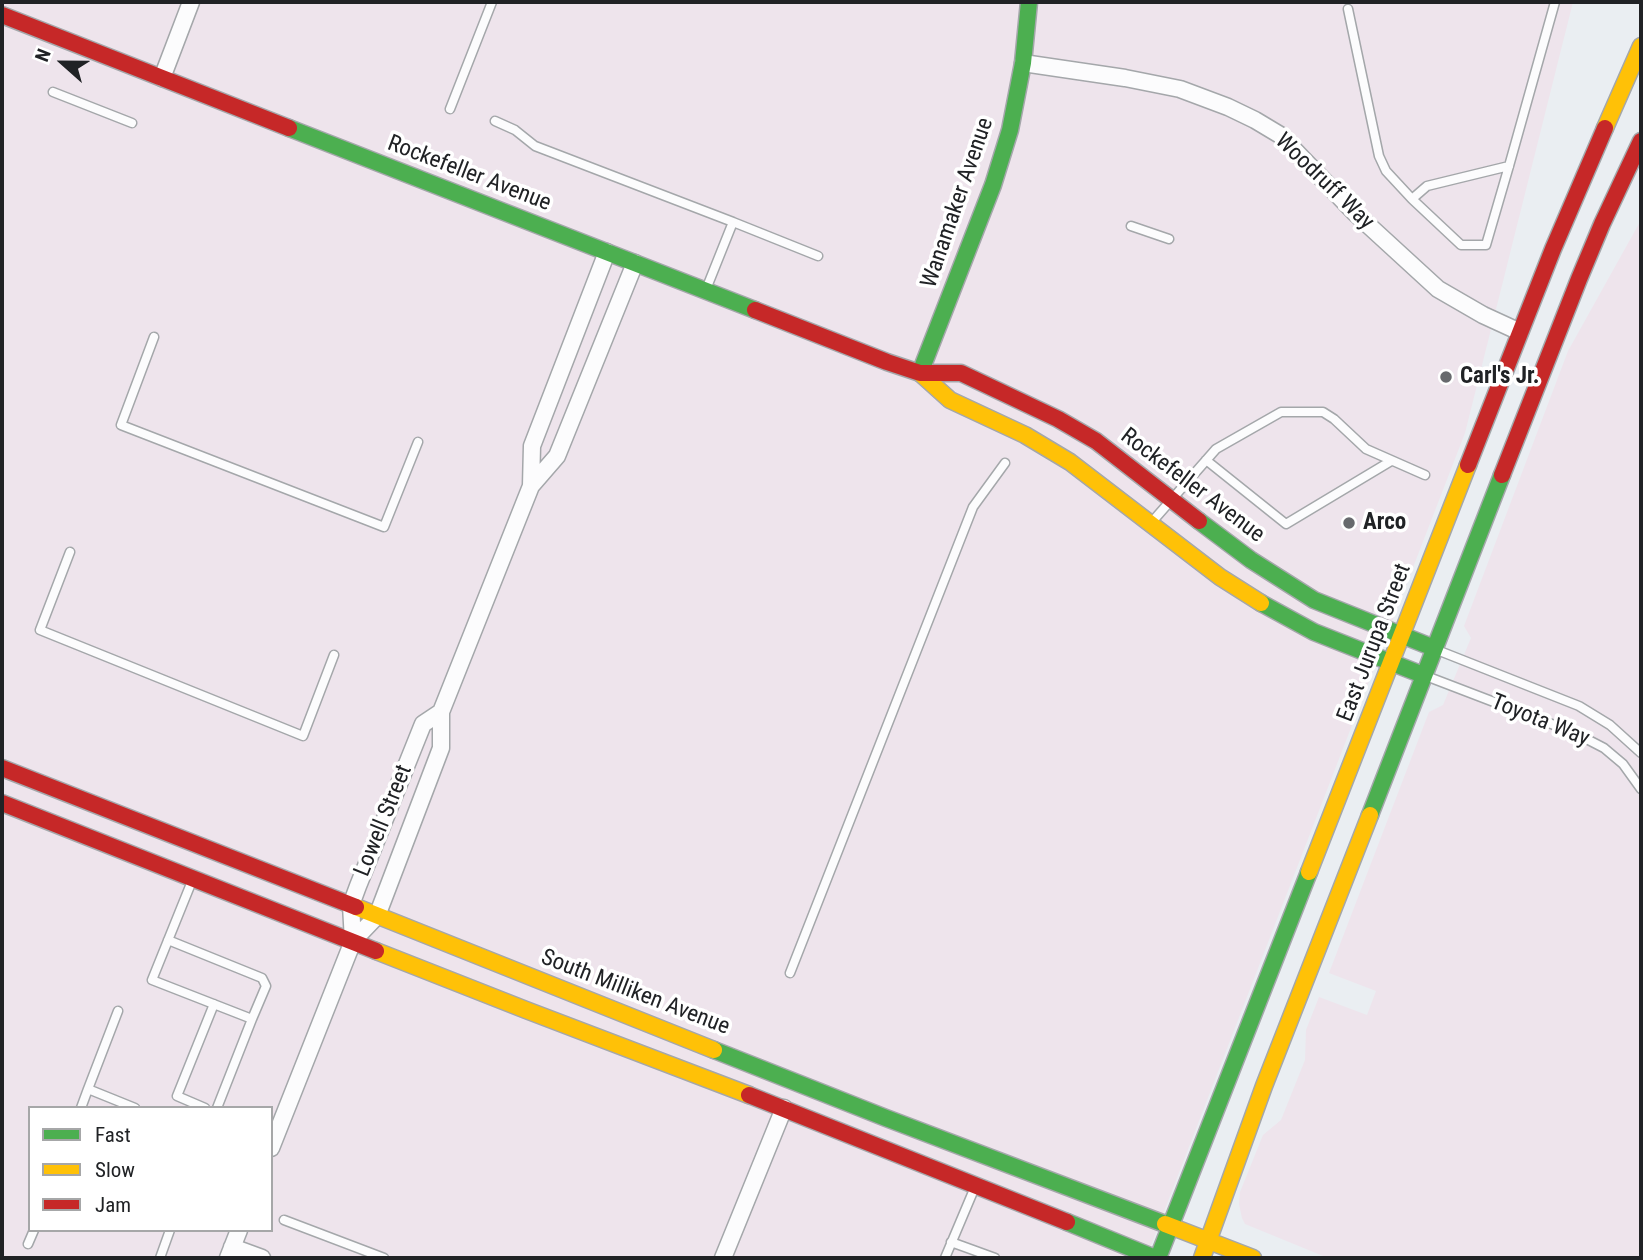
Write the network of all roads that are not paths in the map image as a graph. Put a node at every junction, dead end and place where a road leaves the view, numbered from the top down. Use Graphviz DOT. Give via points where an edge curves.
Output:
graph roads {
  1 [pos="191,2"];
  2 [pos="492,2"];
  3 [pos="1029,2"];
  4 [pos="1555,2"];
  5 [pos="1348,9"];
  6 [pos="2,15"];
  7 [pos="1641,46"];
  8 [pos="1023,63"];
  9 [pos="162,78"];
  10 [pos="53,92"];
  11 [pos="450,109"];
  12 [pos="495,121"];
  13 [pos="132,123"];
  14 [pos="1641,141"];
  15 [pos="1509,166"];
  16 [pos="1412,199"];
  17 [pos="733,222"];
  18 [pos="1131,226"];
  19 [pos="1169,239"];
  20 [pos="607,252"];
  21 [pos="818,256"];
  22 [pos="635,262"];
  23 [pos="706,290"];
  24 [pos="1520,332"];
  25 [pos="154,337"];
  26 [pos="920,373"];
  27 [pos="418,442"];
  28 [pos="1206,460"];
  29 [pos="1391,461"];
  30 [pos="1005,463"];
  31 [pos="1425,475"];
  32 [pos="531,486"];
  33 [pos="1170,500"];
  34 [pos="1151,523"];
  35 [pos="69,552"];
  36 [pos="1402,636"];
  37 [pos="1434,648"];
  38 [pos="334,655"];
  39 [pos="1391,664"];
  40 [pos="1423,675"];
  41 [pos="441,712"];
  42 [pos="1641,753"];
  43 [pos="2,768"];
  44 [pos="1641,789"];
  45 [pos="2,803"];
  46 [pos="194,878"];
  47 [pos="351,905"];
  48 [pos="377,916"];
  49 [pos="168,940"];
  50 [pos="353,941"];
  51 [pos="790,973"];
  52 [pos="214,1004"];
  53 [pos="118,1011"];
  54 [pos="252,1019"];
  55 [pos="88,1089"];
  56 [pos="82,1106"];
  57 [pos="130,1106"];
  58 [pos="200,1106"];
  59 [pos="219,1106"];
  60 [pos="784,1108"];
  61 [pos="273,1143"];
  62 [pos="975,1186"];
  63 [pos="284,1220"];
  64 [pos="1171,1226"];
  65 [pos="33,1232"];
  66 [pos="169,1232"];
  67 [pos="238,1232"];
  68 [pos="1208,1240"];
  69 [pos="951,1242"];
  70 [pos="28,1244"];
  71 [pos="230,1252"];
  72 [pos="160,1258"];
  73 [pos="262,1258"];
  74 [pos="384,1258"];
  75 [pos="723,1258"];
  76 [pos="945,1258"];
  77 [pos="995,1258"];
  78 [pos="1156,1258"];
  79 [pos="1202,1258"];
  80 [pos="1253,1258"];
  1 -- 9 [label="street"];
  2 -- 11 [label="lane"];
  3 -- 8 [label="main road, Wanamaker Avenue"];
  4 -- 15 [label="lane"];
  5 -- 16 [label="lane" via="1379,156 1386,171"];
  6 -- 9 [label="main road, Rockefeller Avenue"];
  7 -- 24 [label="main road, East Jurupa Street"];
  8 -- 24 [label="street, Woodruff Way" via="1180,89 1255,120 1280,135 1437,289"];
  8 -- 26 [label="main road, Wanamaker Avenue" via="993,185"];
  9 -- 20 [label="main road, Rockefeller Avenue"];
  10 -- 13 [label="lane"];
  12 -- 17 [label="lane" via="535,146"];
  14 -- 37 [label="main road" via="1578,279"];
  15 -- 16 [label="lane" via="1427,186"];
  15 -- 16 [label="lane" via="1486,245 1461,245"];
  17 -- 21 [label="lane"];
  17 -- 23 [label="lane"];
  18 -- 19 [label="lane"];
  20 -- 22 [label="main road, Rockefeller Avenue"];
  20 -- 32 [label="street, Lowell Street" via="532,446"];
  22 -- 23 [label="main road, Rockefeller Avenue"];
  22 -- 32 [label="street, Lowell Street" via="557,456"];
  23 -- 26 [label="main road, Rockefeller Avenue"];
  24 -- 36 [label="main road, East Jurupa Street"];
  25 -- 27 [label="lane" via="121,425 384,527"];
  26 -- 33 [label="main road, Rockefeller Avenue" via="961,373 1058,419 1096,441"];
  26 -- 34 [label="main road, Rockefeller Avenue" via="950,400 1070,462"];
  28 -- 29 [label="lane" via="1216,449 1281,412 1323,412 1366,449"];
  28 -- 29 [label="lane" via="1286,524"];
  28 -- 33 [label="lane"];
  29 -- 31 [label="lane"];
  30 -- 51 [label="lane" via="973,507"];
  32 -- 41 [label="street, Lowell Street"];
  33 -- 34 [label="lane"];
  33 -- 36 [label="main road, Rockefeller Avenue" via="1314,600"];
  34 -- 39 [label="main road, Rockefeller Avenue" via="1266,606"];
  35 -- 38 [label="lane" via="40,630 303,736"];
  36 -- 37 [label="main road, Rockefeller Avenue"];
  36 -- 39 [label="main road, East Jurupa Street"];
  37 -- 40 [label="main road"];
  37 -- 42 [label="lane, Toyota Way" via="1580,706"];
  39 -- 40 [label="main road, Rockefeller Avenue"];
  39 -- 64 [label="main road, East Jurupa Street"];
  40 -- 44 [label="lane, Toyota Way" via="1576,733 1623,764"];
  40 -- 68 [label="main road"];
  41 -- 47 [label="street, Lowell Street" via="423,724"];
  41 -- 48 [label="street, Lowell Street" via="441,748"];
  43 -- 47 [label="main road, South Milliken Avenue"];
  45 -- 46 [label="main road"];
  46 -- 49 [label="lane"];
  46 -- 50 [label="main road"];
  47 -- 48 [label="main road, South Milliken Avenue"];
  47 -- 50 [label="street, Lowell Street"];
  48 -- 50 [label="street, Lowell Street"];
  48 -- 64 [label="main road, South Milliken Avenue"];
  49 -- 52 [label="lane" via="152,980"];
  49 -- 54 [label="lane" via="262,978 266,986"];
  50 -- 60 [label="main road"];
  50 -- 61 [label="street, Lowell Street"];
  52 -- 54 [label="lane"];
  52 -- 58 [label="lane" via="177,1096"];
  53 -- 55 [label="lane"];
  54 -- 59 [label="lane"];
  55 -- 56 [label="lane"];
  55 -- 57 [label="lane"];
  60 -- 62 [label="main road"];
  60 -- 75 [label="street"];
  62 -- 69 [label="lane"];
  62 -- 78 [label="main road"];
  63 -- 74 [label="lane"];
  64 -- 68 [label="main road, South Milliken Avenue"];
  64 -- 78 [label="main road, East Jurupa Street"];
  65 -- 70 [label="lane"];
  66 -- 72 [label="lane"];
  67 -- 71 [label="street"];
  68 -- 79 [label="main road"];
  68 -- 80 [label="main road, South Milliken Avenue"];
  69 -- 76 [label="lane"];
  69 -- 77 [label="lane"];
  71 -- 73 [label="street"];
}
